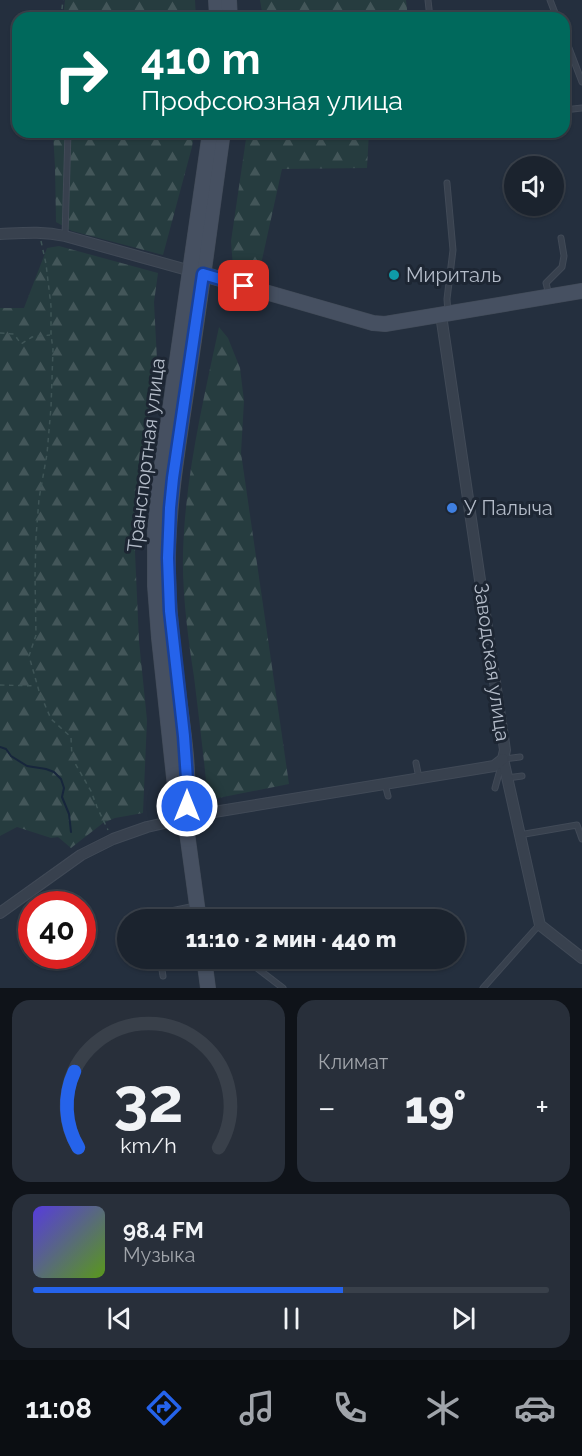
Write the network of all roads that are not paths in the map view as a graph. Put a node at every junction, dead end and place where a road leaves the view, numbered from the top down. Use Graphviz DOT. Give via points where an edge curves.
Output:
graph roads {
  1 [pos="570,51"];
  2 [pos="582,82"];
  3 [pos="68,138"];
  4 [pos="209,138"];
  5 [pos="222,138"];
  6 [pos="447,183"];
  7 [pos="0,234"];
  8 [pos="65,236"];
  9 [pos="561,238"];
  10 [pos="197,272"];
  11 [pos="582,291"];
  12 [pos="549,296"];
  13 [pos="445,314"];
  14 [pos="520,757"];
  15 [pos="503,759"];
  16 [pos="416,763"];
  17 [pos="522,776"];
  18 [pos="419,778"];
  19 [pos="507,778"];
  20 [pos="386,783"];
  21 [pos="495,788"];
  22 [pos="388,796"];
  23 [pos="185,818"];
  24 [pos="519,835"];
  25 [pos="582,840"];
  26 [pos="197,909"];
  27 [pos="0,913"];
  28 [pos="538,924"];
  29 [pos="582,958"];
  30 [pos="162,969"];
  31 [pos="206,969"];
  32 [pos="257,969"];
  33 [pos="163,976"];
  34 [pos="208,988"];
  35 [pos="283,988"];
  36 [pos="483,988"];
  1 -- 2 [label="lane"];
  3 -- 8 [label="lane"];
  4 -- 10 [label="street, Транспортная улица"];
  5 -- 10 [label="street, Транспортная улица"];
  6 -- 13 [label="lane" via="453,250"];
  7 -- 8 [label="street" via="38,232"];
  8 -- 10 [label="street"];
  9 -- 12 [label="lane" via="562,267 546,283"];
  10 -- 13 [label="street" via="373,323"];
  10 -- 23 [label="street, Транспортная улица" via="173,478 168,558 188,794"];
  11 -- 12 [label="street"];
  12 -- 13 [label="street"];
  13 -- 15 [label="street, Заводская улица" via="505,750"];
  14 -- 15 [label="lane"];
  15 -- 18 [label="street, Заводская улица" via="495,766"];
  15 -- 19 [label="street"];
  15 -- 21 [label="lane"];
  16 -- 18 [label="lane"];
  17 -- 19 [label="lane"];
  18 -- 20 [label="street, Заводская улица"];
  19 -- 24 [label="street"];
  20 -- 22 [label="lane"];
  20 -- 23 [label="street, Заводская улица" via="287,805"];
  23 -- 26 [label="street, Транспортная улица"];
  23 -- 27 [label="street, Заводская улица" via="113,838 81,855"];
  24 -- 25 [label="lane" via="577,825"];
  24 -- 28 [label="street"];
  28 -- 29 [label="street"];
  28 -- 36 [label="lane"];
  30 -- 33 [label="lane"];
  31 -- 34 [label="street"];
  32 -- 35 [label="lane"];
}
